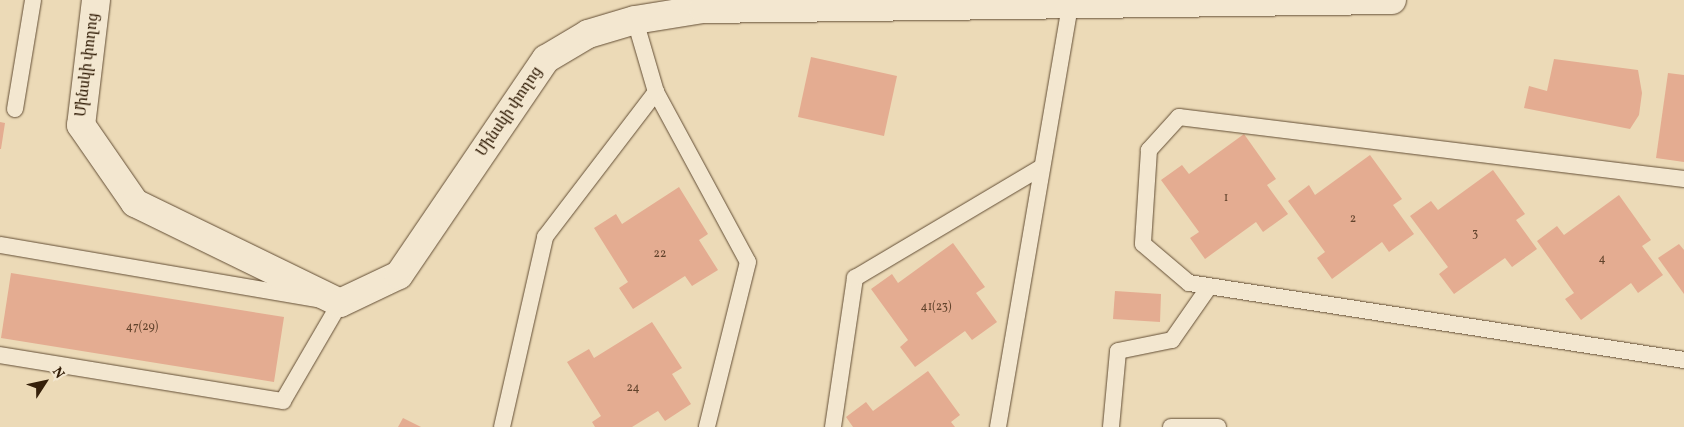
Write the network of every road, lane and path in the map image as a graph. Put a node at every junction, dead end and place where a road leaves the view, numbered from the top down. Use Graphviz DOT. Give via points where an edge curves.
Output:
graph roads {
  1 [pos="33,0"];
  2 [pos="96,0"];
  3 [pos="1392,0"];
  4 [pos="1070,4"];
  5 [pos="635,20"];
  6 [pos="656,92"];
  7 [pos="15,109"];
  8 [pos="1042,167"];
  9 [pos="1684,179"];
  10 [pos="0,246"];
  11 [pos="1209,287"];
  12 [pos="340,303"];
  13 [pos="0,355"];
  14 [pos="1684,360"];
  15 [pos="502,427"];
  16 [pos="707,427"];
  17 [pos="833,427"];
  18 [pos="998,427"];
  19 [pos="1111,427"];
  20 [pos="1171,427"];
  21 [pos="1218,427"];
  1 -- 7 [label="lane"];
  2 -- 12 [label="main road, Մինսկի փողոց" via="81,125 135,203"];
  3 -- 4 [label="main road, Մինսկի փողոց"];
  4 -- 5 [label="main road, Մինսկի փողոց" via="702,9"];
  4 -- 8 [label="lane"];
  5 -- 6 [label="lane"];
  5 -- 12 [label="main road, Մինսկի փողոց" via="588,34 546,58 399,275"];
  6 -- 15 [label="lane" via="545,238"];
  6 -- 16 [label="lane" via="748,262"];
  8 -- 17 [label="lane" via="855,278"];
  8 -- 18 [label="lane"];
  9 -- 11 [label="lane" via="1178,118 1150,150 1143,244 1189,283"];
  10 -- 12 [label="lane"];
  11 -- 14 [label="lane"];
  11 -- 19 [label="lane" via="1172,340 1118,351"];
  12 -- 13 [label="lane" via="283,402"];
  20 -- 21 [label="lane"];
}
